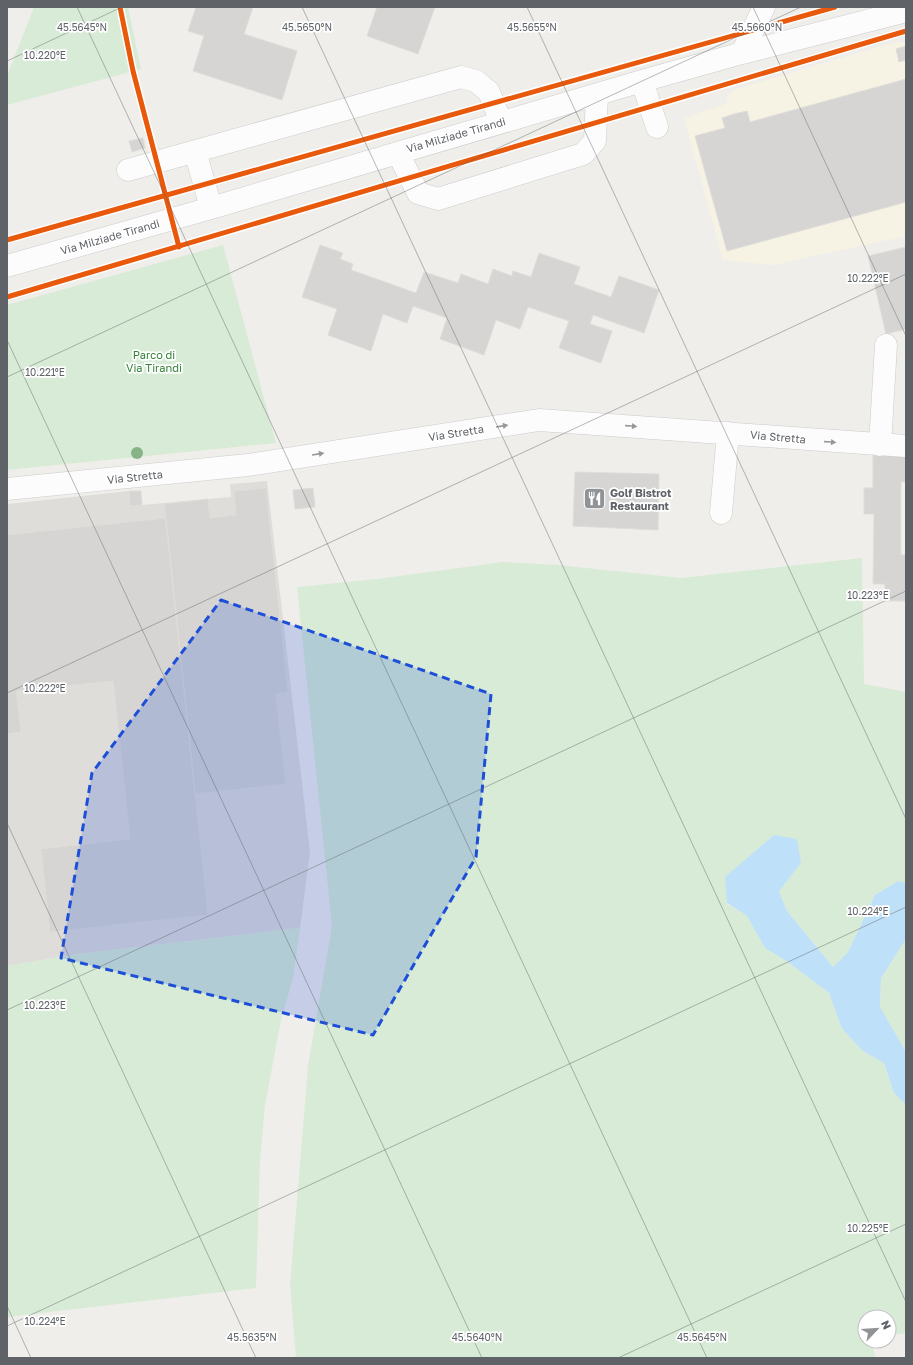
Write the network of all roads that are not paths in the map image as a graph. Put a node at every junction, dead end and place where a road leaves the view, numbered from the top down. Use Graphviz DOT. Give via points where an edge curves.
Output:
graph roads {
  1 [pos="764,7"];
  2 [pos="906,11"];
  3 [pos="742,53"];
  4 [pos="642,81"];
  5 [pos="597,94"];
  6 [pos="501,122"];
  7 [pos="657,127"];
  8 [pos="195,151"];
  9 [pos="398,152"];
  10 [pos="128,170"];
  11 [pos="211,208"];
  12 [pos="7,266"];
  13 [pos="886,345"];
  14 [pos="728,433"];
  15 [pos="880,445"];
  16 [pos="906,446"];
  17 [pos="7,489"];
  18 [pos="721,514"];
  1 -- 3 [label="street"];
  2 -- 3 [label="street, Via Milziade Tirandi"];
  3 -- 4 [label="street, Via Milziade Tirandi"];
  4 -- 5 [label="street, Via Milziade Tirandi"];
  4 -- 7 [label="street"];
  5 -- 6 [label="street, Via Milziade Tirandi"];
  5 -- 9 [label="street" via="595,141 583,154 438,199 418,193"];
  6 -- 8 [label="street" via="489,92 476,81 461,77"];
  6 -- 9 [label="street, Via Milziade Tirandi"];
  8 -- 10 [label="street"];
  8 -- 11 [label="street"];
  9 -- 11 [label="street, Via Milziade Tirandi"];
  11 -- 12 [label="street, Via Milziade Tirandi"];
  13 -- 15 [label="street"];
  14 -- 15 [label="street, Via Stretta, one-way"];
  17 -- 14 [label="street, Via Stretta, one-way" via="248,465 539,420"];
  14 -- 18 [label="street"];
  15 -- 16 [label="street, Via Stretta"];
}
